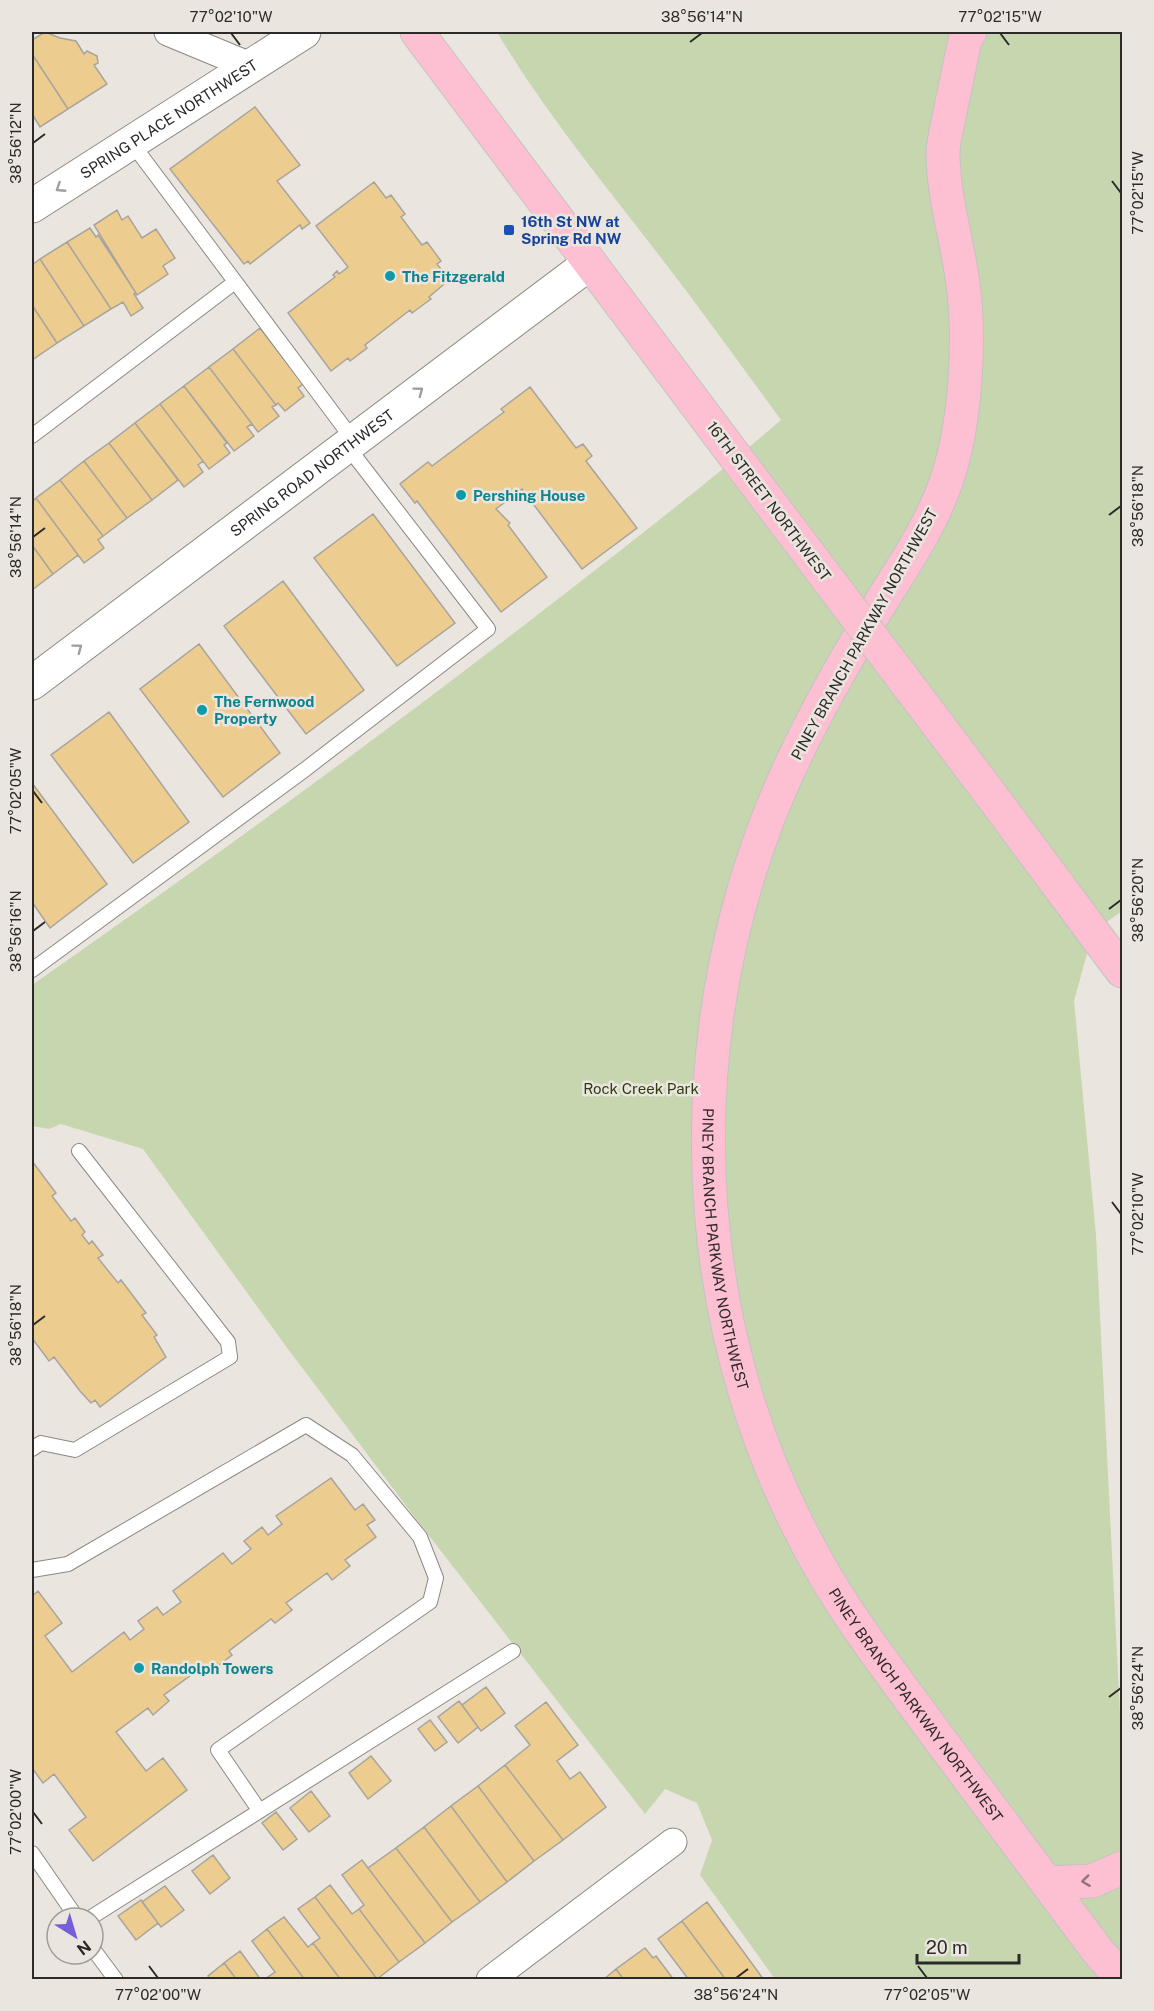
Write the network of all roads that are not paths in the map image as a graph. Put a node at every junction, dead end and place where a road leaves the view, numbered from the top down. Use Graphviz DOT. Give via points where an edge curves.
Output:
graph roads {
  1 [pos="168,32"];
  2 [pos="304,32"];
  3 [pos="417,32"];
  4 [pos="970,32"];
  5 [pos="250,66"];
  6 [pos="131,142"];
  7 [pos="32,206"];
  8 [pos="590,263"];
  9 [pos="235,282"];
  10 [pos="32,436"];
  11 [pos="350,444"];
  12 [pos="32,683"];
  13 [pos="32,970"];
  14 [pos="1122,971"];
  15 [pos="79,1150"];
  16 [pos="32,1449"];
  17 [pos="32,1570"];
  18 [pos="513,1651"];
  19 [pos="259,1810"];
  20 [pos="673,1842"];
  21 [pos="32,1853"];
  22 [pos="1122,1868"];
  23 [pos="1047,1883"];
  24 [pos="69,1906"];
  25 [pos="105,1908"];
  26 [pos="105,1965"];
  27 [pos="1122,1979"];
  28 [pos="116,1980"];
  29 [pos="490,1980"];
  1 -- 5 [label="street"];
  2 -- 5 [label="street, SPRING PLACE NORTHWEST"];
  3 -- 8 [label="main road, 16TH STREET NORTHWEST"];
  4 -- 23 [label="main road, PINEY BRANCH PARKWAY NORTHWEST" via="965,40 943,150 964,293 963,400 950,472 933,514 807,730 779,790 747,877 729,941 714,1025 708,1170 716,1259 735,1357 764,1448 789,1506 857,1626"];
  5 -- 6 [label="street, SPRING PLACE NORTHWEST"];
  6 -- 7 [label="street, SPRING PLACE NORTHWEST, one-way"];
  6 -- 9 [label="lane"];
  11 -- 8 [label="street, SPRING ROAD NORTHWEST, one-way"];
  8 -- 14 [label="main road, 16TH STREET NORTHWEST, bridge"];
  9 -- 10 [label="lane"];
  9 -- 11 [label="lane"];
  12 -- 11 [label="street, SPRING ROAD NORTHWEST, one-way"];
  11 -- 13 [label="lane" via="488,629"];
  15 -- 16 [label="lane" via="228,1342 230,1357 75,1450 40,1443"];
  17 -- 19 [label="lane" via="68,1564 306,1425 352,1455 420,1537 436,1578 430,1602 218,1750"];
  18 -- 19 [label="lane"];
  19 -- 25 [label="lane"];
  20 -- 29 [label="street"];
  21 -- 24 [label="lane"];
  22 -- 23 [label="main road, one-way" via="1092,1881"];
  23 -- 27 [label="main road, PINEY BRANCH PARKWAY NORTHWEST"];
  26 -- 28 [label="lane"];
}
